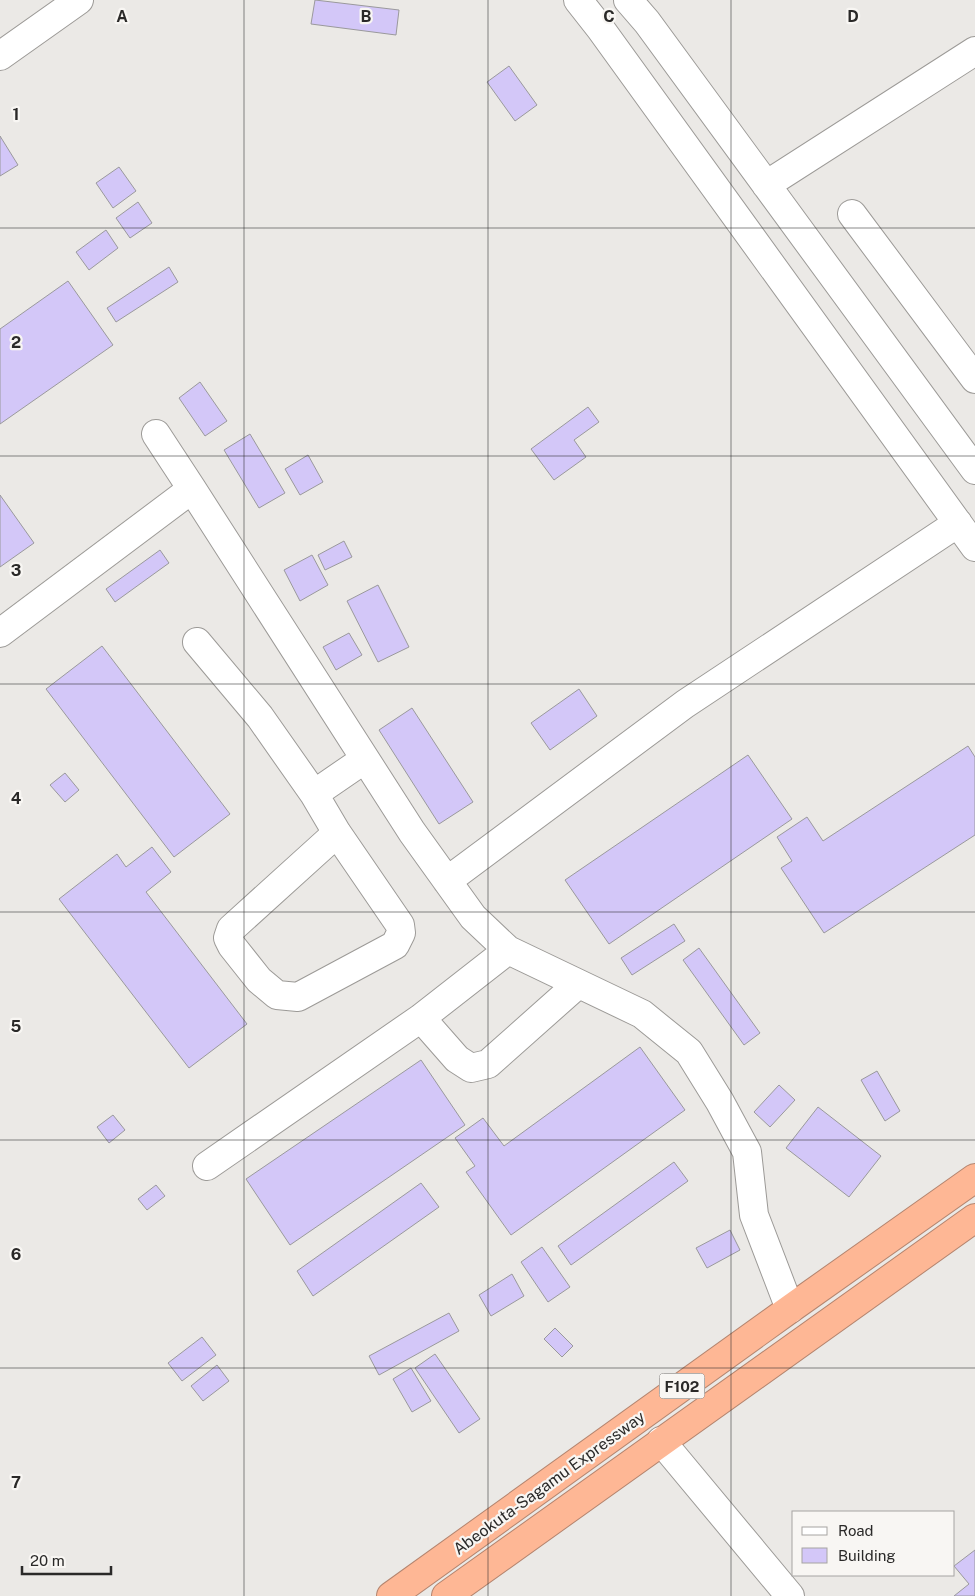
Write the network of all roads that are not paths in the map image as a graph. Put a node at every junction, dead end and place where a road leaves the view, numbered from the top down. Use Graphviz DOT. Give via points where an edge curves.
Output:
graph roads {
  1 [pos="79,0"];
  2 [pos="578,0"];
  3 [pos="628,0"];
  4 [pos="975,51"];
  5 [pos="0,56"];
  6 [pos="766,184"];
  7 [pos="852,214"];
  8 [pos="975,379"];
  9 [pos="156,434"];
  10 [pos="975,470"];
  11 [pos="192,489"];
  12 [pos="958,523"];
  13 [pos="975,547"];
  14 [pos="0,633"];
  15 [pos="197,642"];
  16 [pos="365,759"];
  17 [pos="314,794"];
  18 [pos="338,833"];
  19 [pos="447,881"];
  20 [pos="508,950"];
  21 [pos="578,984"];
  22 [pos="421,1018"];
  23 [pos="207,1166"];
  24 [pos="975,1178"];
  25 [pos="975,1218"];
  26 [pos="790,1309"];
  27 [pos="661,1441"];
  28 [pos="391,1596"];
  29 [pos="446,1596"];
  30 [pos="790,1596"];
  1 -- 5 [label="street"];
  2 -- 12 [label="street"];
  3 -- 6 [label="street"];
  4 -- 6 [label="street"];
  6 -- 10 [label="street"];
  7 -- 8 [label="street"];
  9 -- 11 [label="street"];
  11 -- 14 [label="street"];
  11 -- 16 [label="street"];
  12 -- 13 [label="street"];
  12 -- 19 [label="street" via="685,704"];
  15 -- 17 [label="street" via="260,717"];
  16 -- 17 [label="street"];
  16 -- 19 [label="street"];
  17 -- 18 [label="street"];
  18 -- 18 [label="street" via="231,929 228,938 232,946 259,980 277,995 298,997 395,945 400,933 400,925"];
  19 -- 20 [label="street" via="473,917"];
  20 -- 21 [label="street"];
  20 -- 22 [label="street"];
  21 -- 22 [label="street" via="488,1064 471,1068 457,1059"];
  21 -- 26 [label="street" via="642,1014 689,1052 747,1152 754,1215"];
  22 -- 23 [label="street"];
  24 -- 26 [label="highway, Abeokuta-Sagamu Expressway / F102"];
  25 -- 27 [label="highway, Abeokuta-Sagamu Expressway / F102"];
  26 -- 28 [label="highway, Abeokuta-Sagamu Expressway / F102"];
  27 -- 29 [label="highway, Abeokuta-Sagamu Expressway / F102"];
  27 -- 30 [label="street"];
}
